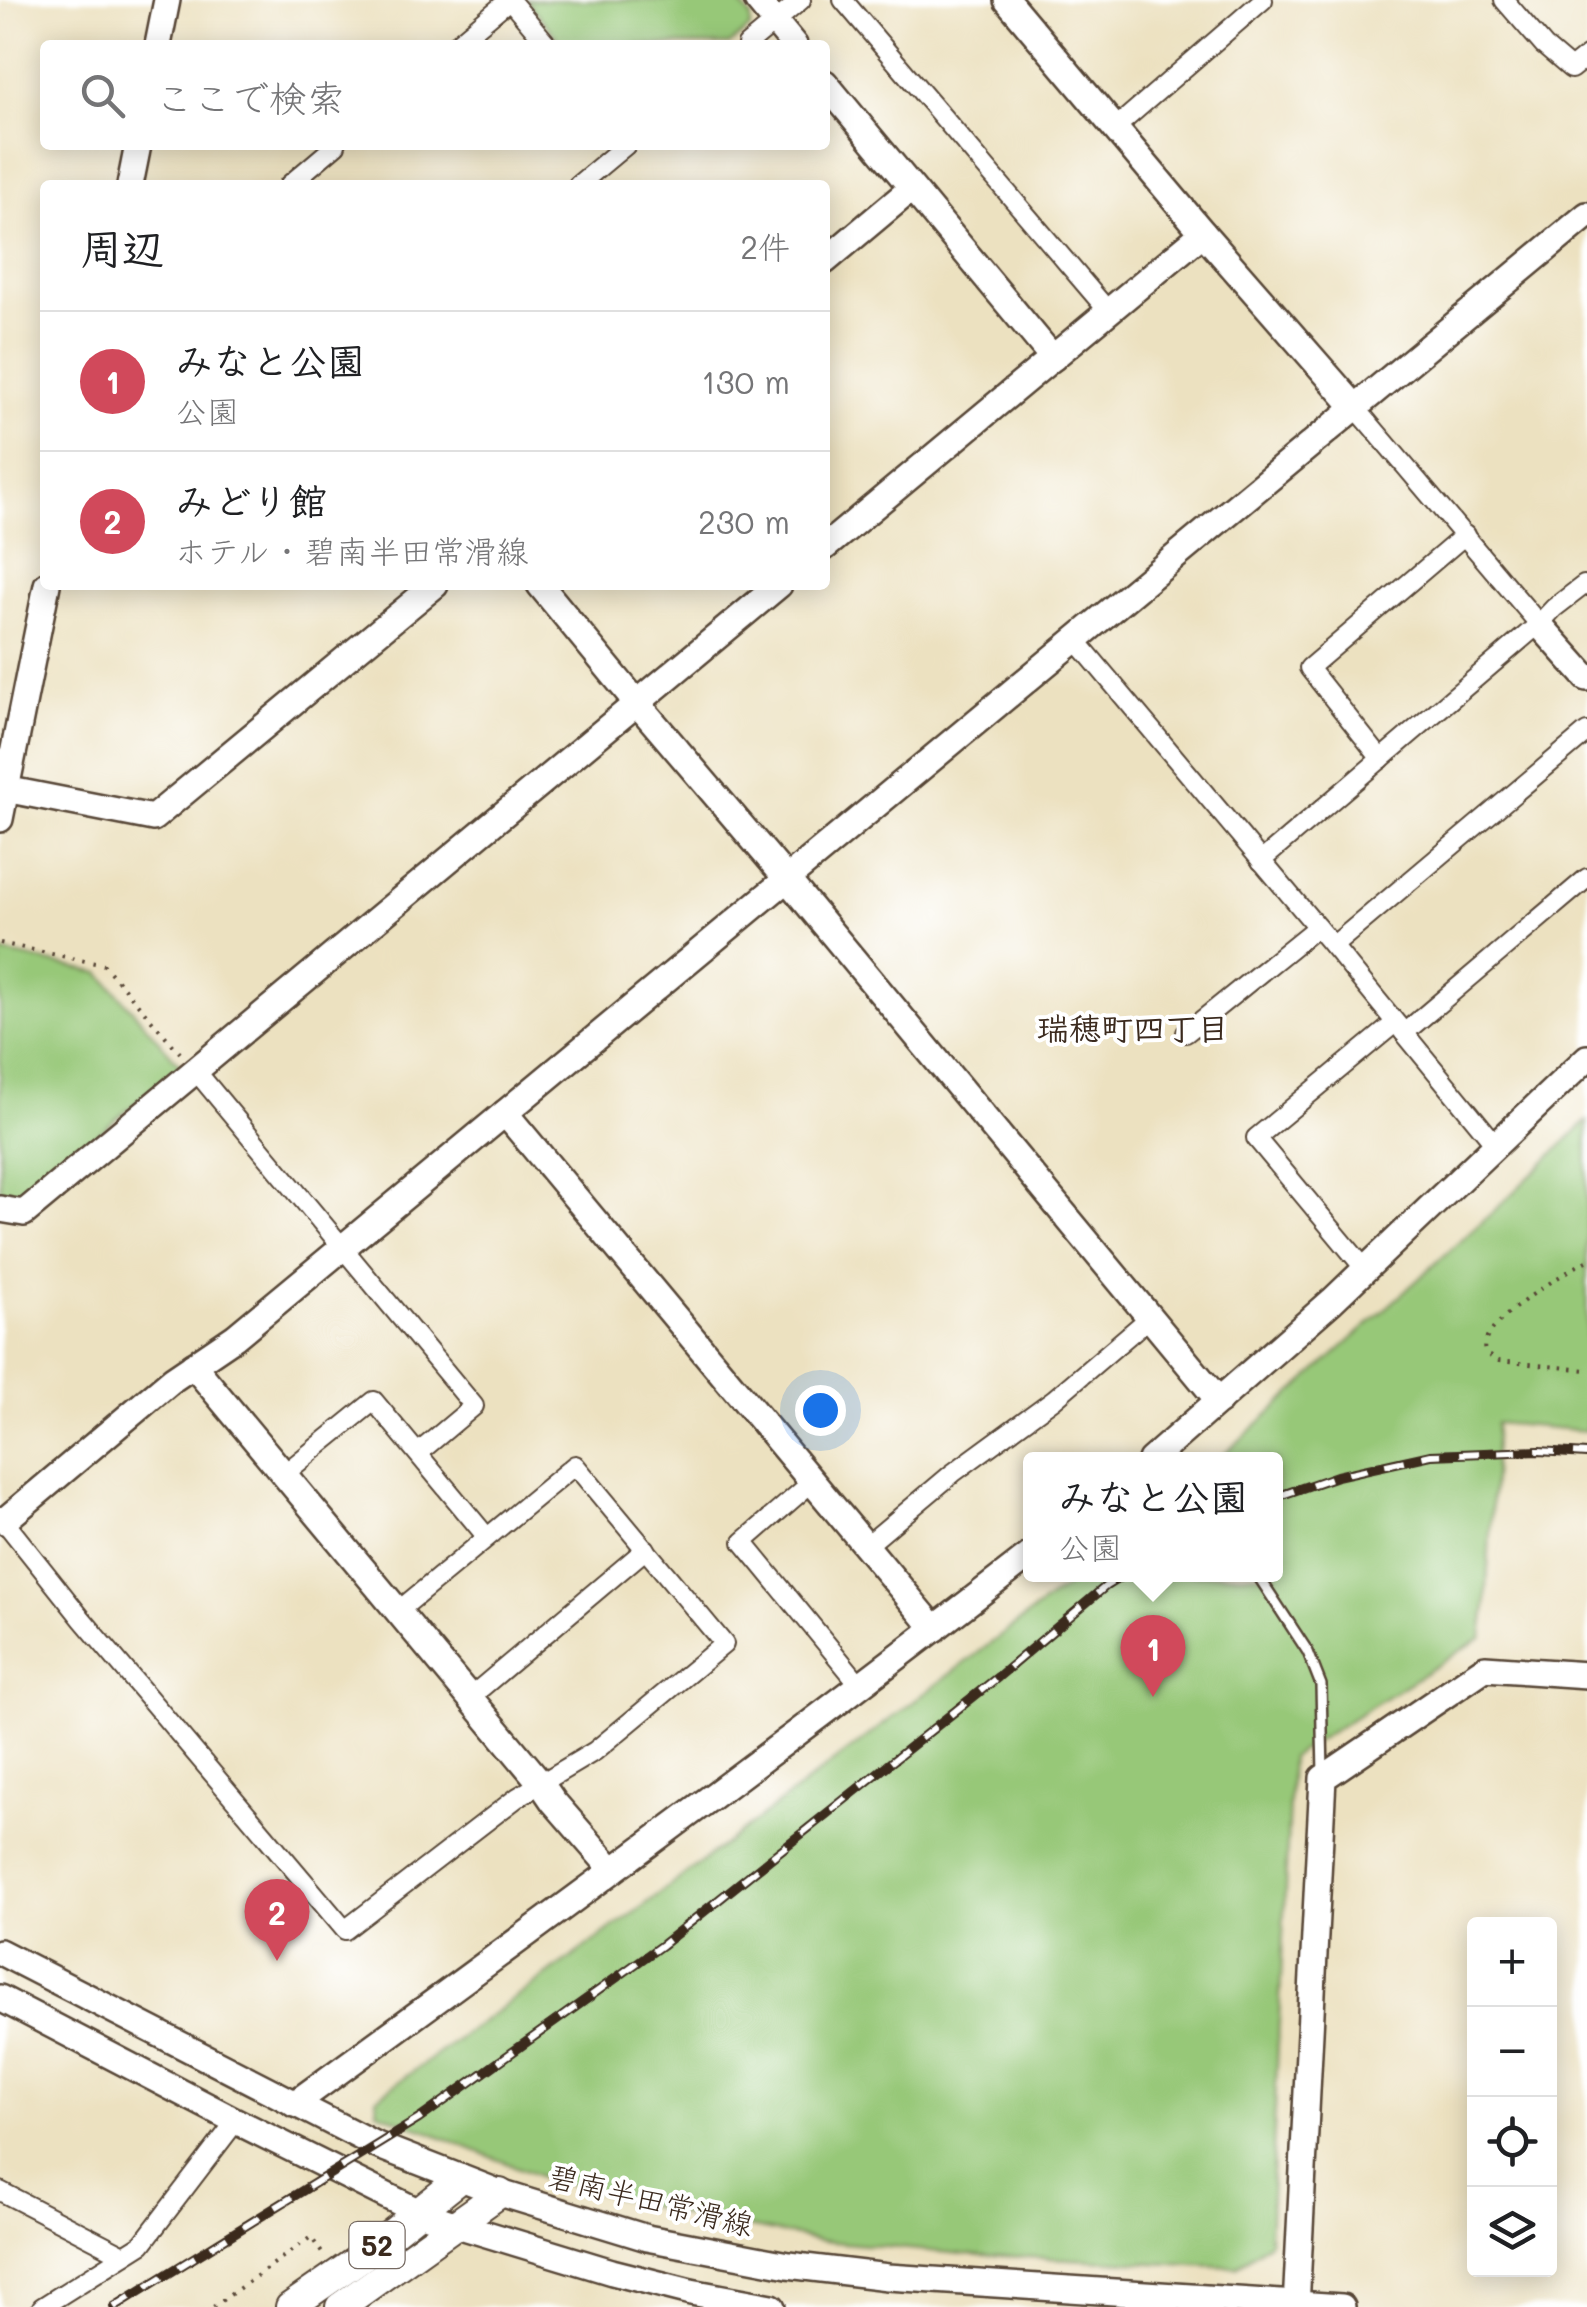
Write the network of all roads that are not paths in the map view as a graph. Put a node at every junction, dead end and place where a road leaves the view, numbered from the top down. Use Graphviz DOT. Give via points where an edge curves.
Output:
graph roads {
  1 [pos="168,0"];
  2 [pos="509,0"];
  3 [pos="757,0"];
  4 [pos="801,0"];
  5 [pos="844,0"];
  6 [pos="1007,0"];
  7 [pos="1263,0"];
  8 [pos="1504,0"];
  9 [pos="775,22"];
  10 [pos="159,40"];
  11 [pos="461,40"];
  12 [pos="544,40"];
  13 [pos="753,40"];
  14 [pos="790,40"];
  15 [pos="1587,56"];
  16 [pos="830,89"];
  17 [pos="1115,128"];
  18 [pos="137,150"];
  19 [pos="330,150"];
  20 [pos="620,150"];
  21 [pos="131,180"];
  22 [pos="295,180"];
  23 [pos="584,180"];
  24 [pos="912,189"];
  25 [pos="1587,215"];
  26 [pos="1204,233"];
  27 [pos="830,257"];
  28 [pos="1109,312"];
  29 [pos="1053,358"];
  30 [pos="1356,408"];
  31 [pos="1465,535"];
  32 [pos="830,543"];
  33 [pos="1587,586"];
  34 [pos="47,590"];
  35 [pos="428,590"];
  36 [pos="544,590"];
  37 [pos="774,590"];
  38 [pos="1539,624"];
  39 [pos="1076,640"];
  40 [pos="1587,678"];
  41 [pos="637,703"];
  42 [pos="1587,732"];
  43 [pos="1381,759"];
  44 [pos="3,788"];
  45 [pos="0,820"];
  46 [pos="1261,862"];
  47 [pos="786,878"];
  48 [pos="1587,878"];
  49 [pos="1317,926"];
  50 [pos="1333,946"];
  51 [pos="1400,1028"];
  52 [pos="1186,1033"];
  53 [pos="1587,1058"];
  54 [pos="196,1071"];
  55 [pos="505,1113"];
  56 [pos="1496,1145"];
  57 [pos="0,1209"];
  58 [pos="342,1248"];
  59 [pos="1365,1269"];
  60 [pos="1149,1318"];
  61 [pos="193,1366"];
  62 [pos="1219,1401"];
  63 [pos="1160,1452"];
  64 [pos="418,1453"];
  65 [pos="284,1474"];
  66 [pos="812,1482"];
  67 [pos="2,1519"];
  68 [pos="486,1536"];
  69 [pos="865,1547"];
  70 [pos="646,1549"];
  71 [pos="1023,1560"];
  72 [pos="1262,1582"];
  73 [pos="397,1612"];
  74 [pos="935,1629"];
  75 [pos="1587,1674"];
  76 [pos="861,1686"];
  77 [pos="468,1698"];
  78 [pos="1324,1778"];
  79 [pos="540,1782"];
  80 [pos="613,1870"];
  81 [pos="0,1952"];
  82 [pos="0,1998"];
  83 [pos="294,2104"];
  84 [pos="236,2121"];
  85 [pos="460,2179"];
  86 [pos="0,2191"];
  87 [pos="500,2193"];
  88 [pos="419,2212"];
  89 [pos="457,2226"];
  90 [pos="124,2255"];
  91 [pos="1296,2306"];
  92 [pos="42,2307"];
  93 [pos="290,2307"];
  94 [pos="340,2307"];
  95 [pos="772,2307"];
  96 [pos="1342,2307"];
  1 -- 10 [label="street"];
  2 -- 11 [label="street"];
  2 -- 12 [label="street"];
  3 -- 9 [label="street"];
  4 -- 9 [label="street"];
  5 -- 28 [label="street"];
  6 -- 17 [label="street"];
  7 -- 17 [label="street"];
  8 -- 15 [label="street" via="1572,69"];
  9 -- 13 [label="street"];
  9 -- 14 [label="street"];
  16 -- 24 [label="street"];
  17 -- 26 [label="street"];
  18 -- 21 [label="street"];
  19 -- 22 [label="street"];
  20 -- 23 [label="street"];
  24 -- 27 [label="street"];
  24 -- 29 [label="street"];
  25 -- 30 [label="street"];
  26 -- 28 [label="street"];
  26 -- 30 [label="street"];
  28 -- 29 [label="street"];
  29 -- 32 [label="street"];
  30 -- 31 [label="street"];
  30 -- 39 [label="street"];
  31 -- 38 [label="street"];
  31 -- 43 [label="street" via="1309,668"];
  33 -- 38 [label="street"];
  34 -- 44 [label="street"];
  35 -- 44 [label="street" via="154,818"];
  36 -- 41 [label="street"];
  37 -- 41 [label="street"];
  38 -- 40 [label="street"];
  38 -- 43 [label="street"];
  39 -- 46 [label="street"];
  39 -- 47 [label="street"];
  41 -- 47 [label="street"];
  41 -- 54 [label="street"];
  42 -- 50 [label="street"];
  43 -- 46 [label="street"];
  44 -- 45 [label="street"];
  46 -- 49 [label="street"];
  47 -- 55 [label="street"];
  47 -- 60 [label="street"];
  48 -- 51 [label="street"];
  49 -- 50 [label="street"];
  49 -- 52 [label="street"];
  50 -- 51 [label="street"];
  51 -- 56 [label="street"];
  51 -- 59 [label="street" via="1256,1138"];
  53 -- 56 [label="street"];
  54 -- 57 [label="street" via="24,1214"];
  54 -- 58 [label="street"];
  55 -- 58 [label="street"];
  55 -- 66 [label="street"];
  56 -- 59 [label="street"];
  58 -- 61 [label="street"];
  58 -- 64 [label="street" via="474,1406"];
  59 -- 62 [label="street"];
  60 -- 62 [label="street"];
  60 -- 69 [label="street"];
  61 -- 65 [label="street"];
  61 -- 67 [label="street"];
  62 -- 63 [label="street"];
  64 -- 65 [label="street" via="374,1400"];
  64 -- 68 [label="street"];
  65 -- 73 [label="street"];
  66 -- 69 [label="street"];
  66 -- 76 [label="street" via="742,1542"];
  67 -- 79 [label="street" via="345,1930"];
  68 -- 70 [label="street" via="574,1465"];
  68 -- 73 [label="street"];
  69 -- 74 [label="street"];
  70 -- 77 [label="street"];
  70 -- 79 [label="street" via="724,1644 596,1751"];
  71 -- 74 [label="street"];
  72 -- 78 [label="lane" via="1308,1652 1321,1685"];
  73 -- 77 [label="street"];
  74 -- 76 [label="street"];
  75 -- 78 [label="street" via="1485,1668"];
  76 -- 80 [label="street"];
  77 -- 79 [label="street"];
  78 -- 91 [label="street"];
  79 -- 80 [label="street"];
  80 -- 83 [label="street"];
  81 -- 83 [label="street, 碧南半田常滑線"];
  82 -- 84 [label="street"];
  83 -- 85 [label="street, 碧南半田常滑線"];
  84 -- 88 [label="street"];
  84 -- 90 [label="street" via="142,2244"];
  85 -- 87 [label="street, 碧南半田常滑線"];
  85 -- 88 [label="main road, 52"];
  86 -- 90 [label="street"];
  87 -- 89 [label="main road, 52"];
  87 -- 91 [label="street, 碧南半田常滑線" via="647,2238 788,2266"];
  88 -- 89 [label="street"];
  88 -- 93 [label="main road, 52"];
  89 -- 94 [label="main road, 52"];
  89 -- 95 [label="street" via="612,2272"];
  90 -- 92 [label="street"];
  91 -- 96 [label="street, 碧南半田常滑線"];
}
